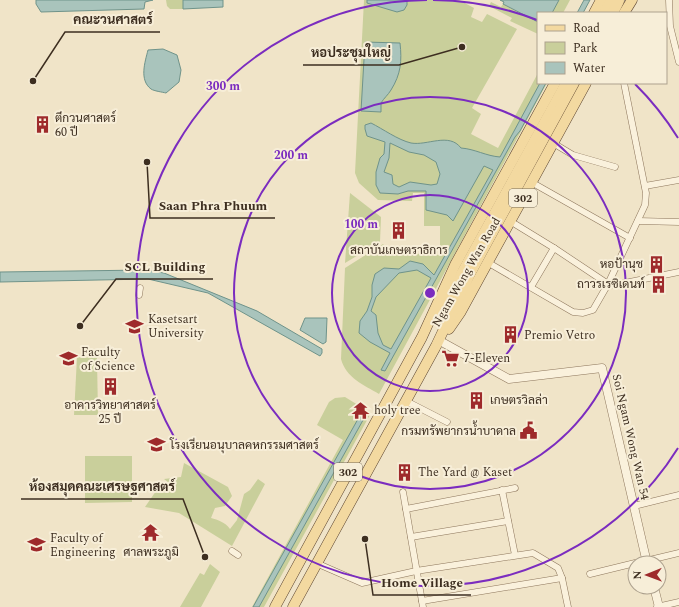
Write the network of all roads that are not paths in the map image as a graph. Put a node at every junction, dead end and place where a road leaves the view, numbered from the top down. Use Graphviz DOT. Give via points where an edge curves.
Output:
graph roads {
  1 [pos="601,0"];
  2 [pos="615,0"];
  3 [pos="669,0"];
  4 [pos="631,1"];
  5 [pos="595,12"];
  6 [pos="605,12"];
  7 [pos="613,12"];
  8 [pos="625,12"];
  9 [pos="679,62"];
  10 [pos="554,84"];
  11 [pos="565,84"];
  12 [pos="573,84"];
  13 [pos="585,84"];
  14 [pos="624,84"];
  15 [pos="553,143"];
  16 [pos="615,167"];
  17 [pos="679,180"];
  18 [pos="531,182"];
  19 [pos="645,186"];
  20 [pos="510,221"];
  21 [pos="638,221"];
  22 [pos="679,222"];
  23 [pos="630,238"];
  24 [pos="554,248"];
  25 [pos="487,262"];
  26 [pos="679,272"];
  27 [pos="608,284"];
  28 [pos="531,287"];
  29 [pos="140,288"];
  30 [pos="139,295"];
  31 [pos="422,338"];
  32 [pos="438,344"];
  33 [pos="406,401"];
  34 [pos="447,422"];
  35 [pos="515,488"];
  36 [pos="502,490"];
  37 [pos="403,492"];
  38 [pos="679,495"];
  39 [pos="634,506"];
  40 [pos="406,509"];
  41 [pos="508,521"];
  42 [pos="411,537"];
  43 [pos="232,551"];
  44 [pos="679,553"];
  45 [pos="238,555"];
  46 [pos="515,555"];
  47 [pos="645,555"];
  48 [pos="667,556"];
  49 [pos="316,563"];
  50 [pos="627,565"];
  51 [pos="416,571"];
  52 [pos="590,574"];
  53 [pos="562,578"];
  54 [pos="656,595"];
  55 [pos="679,602"];
  56 [pos="423,604"];
  57 [pos="275,607"];
  58 [pos="292,607"];
  59 [pos="568,607"];
  60 [pos="659,607"];
  1 -- 5 [label="main road"];
  2 -- 6 [label="main road"];
  2 -- 7 [label="main road"];
  3 -- 9 [label="street" via="670,26"];
  4 -- 8 [label="main road"];
  10 -- 31 [label="main road, Ngam Wong Wan Road / 302" via="455,265"];
  11 -- 31 [label="main road, Ngam Wong Wan Road / 302" via="448,298"];
  12 -- 32 [label="main road, Ngam Wong Wan Road / 302" via="470,274"];
  13 -- 15 [label="main road, Ngam Wong Wan Road / 302"];
  14 -- 19 [label="street"];
  15 -- 16 [label="street" via="573,155"];
  15 -- 18 [label="main road, Ngam Wong Wan Road / 302"];
  17 -- 19 [label="street"];
  18 -- 20 [label="main road, Ngam Wong Wan Road / 302"];
  18 -- 23 [label="street"];
  19 -- 21 [label="street" via="645,206"];
  20 -- 24 [label="street"];
  20 -- 25 [label="main road, Ngam Wong Wan Road / 302"];
  21 -- 22 [label="street"];
  21 -- 23 [label="street"];
  23 -- 27 [label="street"];
  24 -- 27 [label="street"];
  24 -- 28 [label="street"];
  25 -- 28 [label="street"];
  25 -- 32 [label="main road, Ngam Wong Wan Road / 302" via="460,313"];
  26 -- 27 [label="street" via="615,285"];
  27 -- 28 [label="street" via="593,310 583,314 572,312"];
  29 -- 30 [label="street"];
  31 -- 57 [label="main road, Ngam Wong Wan Road / 302"];
  32 -- 33 [label="main road, Ngam Wong Wan Road / 302"];
  32 -- 39 [label="street, Soi Ngam Wong Wan 54" via="508,379 602,368"];
  33 -- 34 [label="street"];
  33 -- 49 [label="main road, Ngam Wong Wan Road / 302"];
  35 -- 36 [label="street"];
  36 -- 40 [label="street"];
  36 -- 41 [label="street"];
  37 -- 40 [label="street"];
  38 -- 39 [label="street"];
  39 -- 47 [label="street, Soi Ngam Wong Wan 54"];
  40 -- 42 [label="street"];
  41 -- 42 [label="street"];
  41 -- 46 [label="street"];
  42 -- 51 [label="street"];
  43 -- 45 [label="street"];
  44 -- 48 [label="street"];
  46 -- 51 [label="street"];
  46 -- 53 [label="street" via="533,553 558,568"];
  49 -- 51 [label="street" via="362,582"];
  49 -- 58 [label="main road, Ngam Wong Wan Road / 302"];
  50 -- 52 [label="street"];
  51 -- 56 [label="street"];
  53 -- 56 [label="street"];
  53 -- 59 [label="street"];
  54 -- 60 [label="street"];
  55 -- 60 [label="street"];
}
